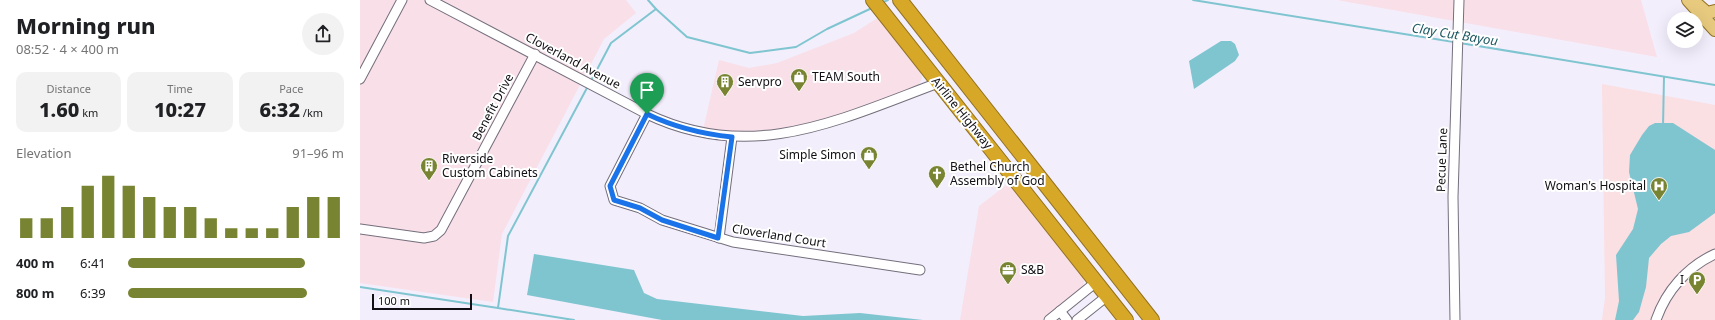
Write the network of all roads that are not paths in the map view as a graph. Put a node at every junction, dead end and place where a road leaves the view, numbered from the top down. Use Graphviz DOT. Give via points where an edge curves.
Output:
graph roads {
  1 [pos="402,0"];
  2 [pos="430,0"];
  3 [pos="873,0"];
  4 [pos="1458,0"];
  5 [pos="1688,0"];
  6 [pos="1692,0"];
  7 [pos="1711,0"];
  8 [pos="1715,4"];
  9 [pos="905,5"];
  10 [pos="1715,11"];
  11 [pos="1715,30"];
  12 [pos="535,54"];
  13 [pos="955,70"];
  14 [pos="360,79"];
  15 [pos="938,83"];
  16 [pos="647,114"];
  17 [pos="732,137"];
  18 [pos="360,229"];
  19 [pos="718,238"];
  20 [pos="1715,254"];
  21 [pos="920,270"];
  22 [pos="1114,271"];
  23 [pos="1096,283"];
  24 [pos="1124,284"];
  25 [pos="1106,297"];
  26 [pos="1060,311"];
  27 [pos="1048,320"];
  28 [pos="1067,320"];
  29 [pos="1077,320"];
  30 [pos="1126,320"];
  31 [pos="1152,320"];
  32 [pos="1455,320"];
  33 [pos="1656,320"];
  1 -- 14 [label="street"];
  2 -- 12 [label="street, Cloverland Avenue"];
  3 -- 15 [label="highway, Airline Highway"];
  4 -- 32 [label="street, Pecue Lane" via="1453,198"];
  5 -- 11 [label="main road"];
  6 -- 10 [label="main road" via="1707,13"];
  7 -- 8 [label="main road"];
  9 -- 13 [label="highway, Airline Highway"];
  12 -- 16 [label="street, Cloverland Avenue"];
  12 -- 18 [label="street, Benefit Drive" via="438,233 424,238"];
  13 -- 15 [label="highway"];
  13 -- 22 [label="highway, Airline Highway"];
  15 -- 17 [label="street, Cloverland Avenue" via="856,114 790,132"];
  15 -- 23 [label="highway, Airline Highway"];
  16 -- 17 [label="street, Cloverland Avenue" via="694,132"];
  16 -- 19 [label="street, Cloverland Court" via="610,186 614,200 640,208 662,220"];
  17 -- 19 [label="street"];
  19 -- 21 [label="street, Cloverland Court"];
  20 -- 33 [label="street" via="1688,271 1678,282"];
  22 -- 23 [label="highway"];
  22 -- 24 [label="highway, Airline Highway"];
  23 -- 25 [label="highway, Airline Highway"];
  23 -- 26 [label="street"];
  24 -- 25 [label="highway"];
  24 -- 31 [label="highway, Airline Highway"];
  25 -- 29 [label="street"];
  25 -- 30 [label="highway, Airline Highway"];
  26 -- 27 [label="street"];
  26 -- 28 [label="street"];
}
